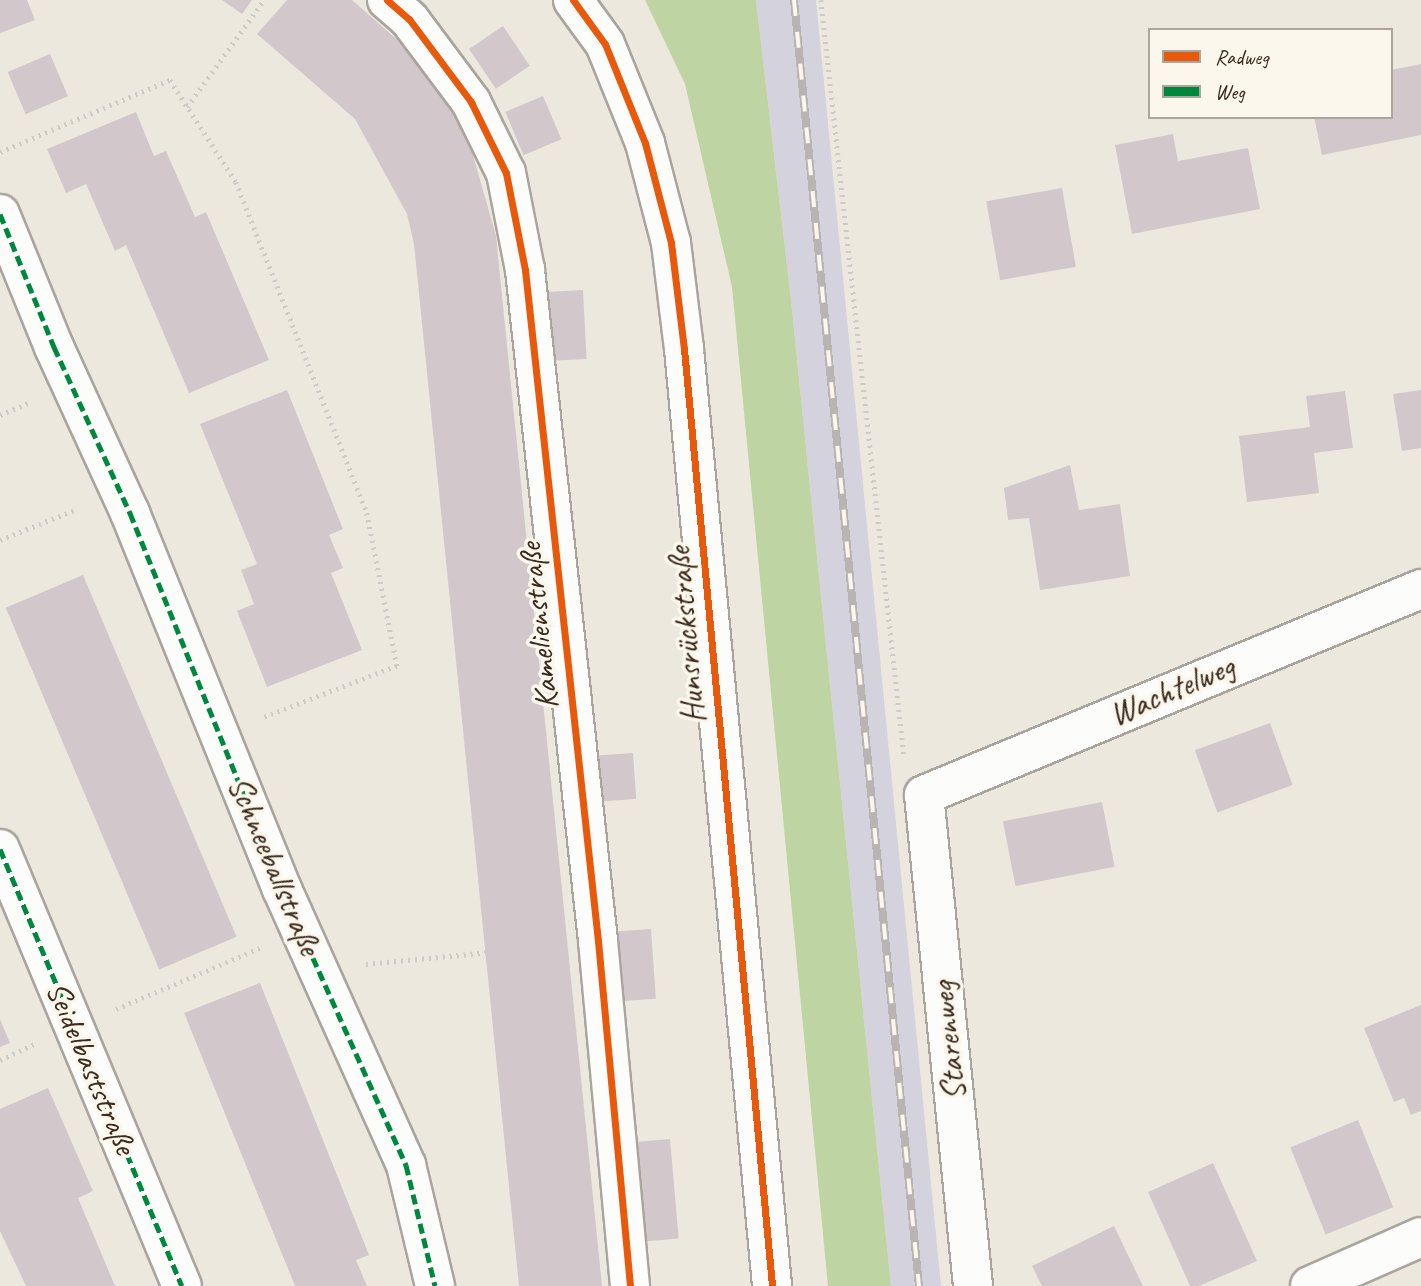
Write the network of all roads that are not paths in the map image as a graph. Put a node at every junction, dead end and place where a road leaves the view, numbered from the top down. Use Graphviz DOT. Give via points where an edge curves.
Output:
graph roads {
  1 [pos="387,0"];
  2 [pos="573,0"];
  3 [pos="0,214"];
  4 [pos="1421,589"];
  5 [pos="925,795"];
  6 [pos="0,849"];
  7 [pos="1421,1237"];
  8 [pos="182,1286"];
  9 [pos="435,1286"];
  10 [pos="630,1286"];
  11 [pos="772,1286"];
  12 [pos="973,1286"];
  13 [pos="1310,1286"];
  1 -- 10 [label="street, Kamelienstraße" via="409,19 471,102 506,173 525,270 598,941"];
  2 -- 11 [label="street, Hunsrückstraße" via="605,44 645,143 671,243"];
  3 -- 9 [label="street, Schneeballstraße" via="120,491 300,930 406,1165"];
  4 -- 5 [label="street, Wachtelweg"];
  5 -- 12 [label="street, Starenweg"];
  6 -- 8 [label="street, Seidelbaststraße"];
  7 -- 13 [label="street"];
}
